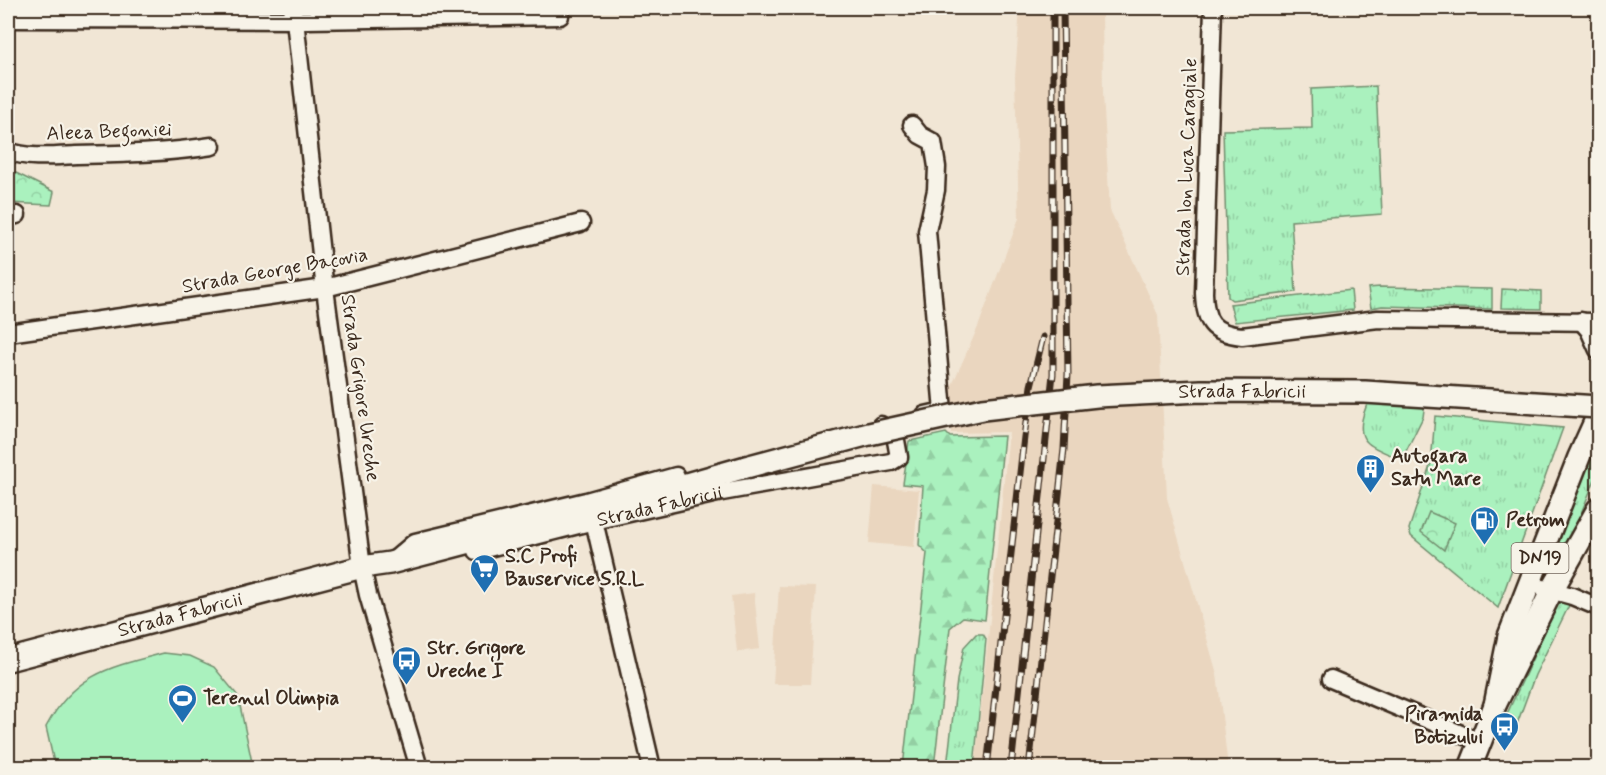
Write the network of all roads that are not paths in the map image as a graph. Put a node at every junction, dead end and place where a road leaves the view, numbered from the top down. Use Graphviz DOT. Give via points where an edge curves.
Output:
graph roads {
  1 [pos="1213,8"];
  2 [pos="293,14"];
  3 [pos="560,16"];
  4 [pos="8,19"];
  5 [pos="912,125"];
  6 [pos="212,146"];
  7 [pos="8,151"];
  8 [pos="581,223"];
  9 [pos="325,288"];
  10 [pos="1581,321"];
  11 [pos="1599,322"];
  12 [pos="8,333"];
  13 [pos="1599,350"];
  14 [pos="1599,407"];
  15 [pos="1599,415"];
  16 [pos="880,425"];
  17 [pos="1599,509"];
  18 [pos="594,521"];
  19 [pos="390,563"];
  20 [pos="362,567"];
  21 [pos="1530,583"];
  22 [pos="1551,592"];
  23 [pos="1599,607"];
  24 [pos="8,660"];
  25 [pos="1331,679"];
  26 [pos="1495,705"];
  27 [pos="1480,742"];
  28 [pos="420,768"];
  29 [pos="652,768"];
  30 [pos="1470,768"];
  1 -- 10 [label="street, Strada Ion Luca Caragiale" via="1204,293 1205,312 1213,326 1242,336 1378,319"];
  2 -- 3 [label="street"];
  2 -- 4 [label="street"];
  2 -- 9 [label="street, Strada Grigore Ureche"];
  5 -- 16 [label="street" via="933,142 937,167 927,231 943,411"];
  6 -- 7 [label="street, Aleea Begoniei" via="107,155 56,156"];
  8 -- 9 [label="street, Strada George Bacovia"];
  9 -- 12 [label="street, Strada George Bacovia"];
  9 -- 20 [label="street, Strada Grigore Ureche"];
  10 -- 11 [label="street"];
  10 -- 13 [label="street"];
  14 -- 19 [label="main road, Strada Fabricii, bridge" via="1365,392 1201,391 1097,396 983,409 869,434"];
  15 -- 21 [label="main road, DN19"];
  16 -- 18 [label="street, Strada Fabricii" via="895,435 899,457 891,462 722,492"];
  16 -- 19 [label="street, Strada Fabricii" via="415,542"];
  17 -- 22 [label="main road, DN19"];
  18 -- 19 [label="street, Strada Fabricii" via="420,566"];
  18 -- 29 [label="street"];
  19 -- 20 [label="main road, Strada Fabricii"];
  20 -- 24 [label="main road, Strada Fabricii"];
  20 -- 28 [label="street, Strada Grigore Ureche"];
  21 -- 22 [label="street"];
  21 -- 26 [label="main road, DN19" via="1509,636"];
  22 -- 23 [label="street"];
  22 -- 26 [label="main road, DN19"];
  25 -- 27 [label="street"];
  26 -- 27 [label="main road, DN19"];
  27 -- 30 [label="main road, DN19"];
}
